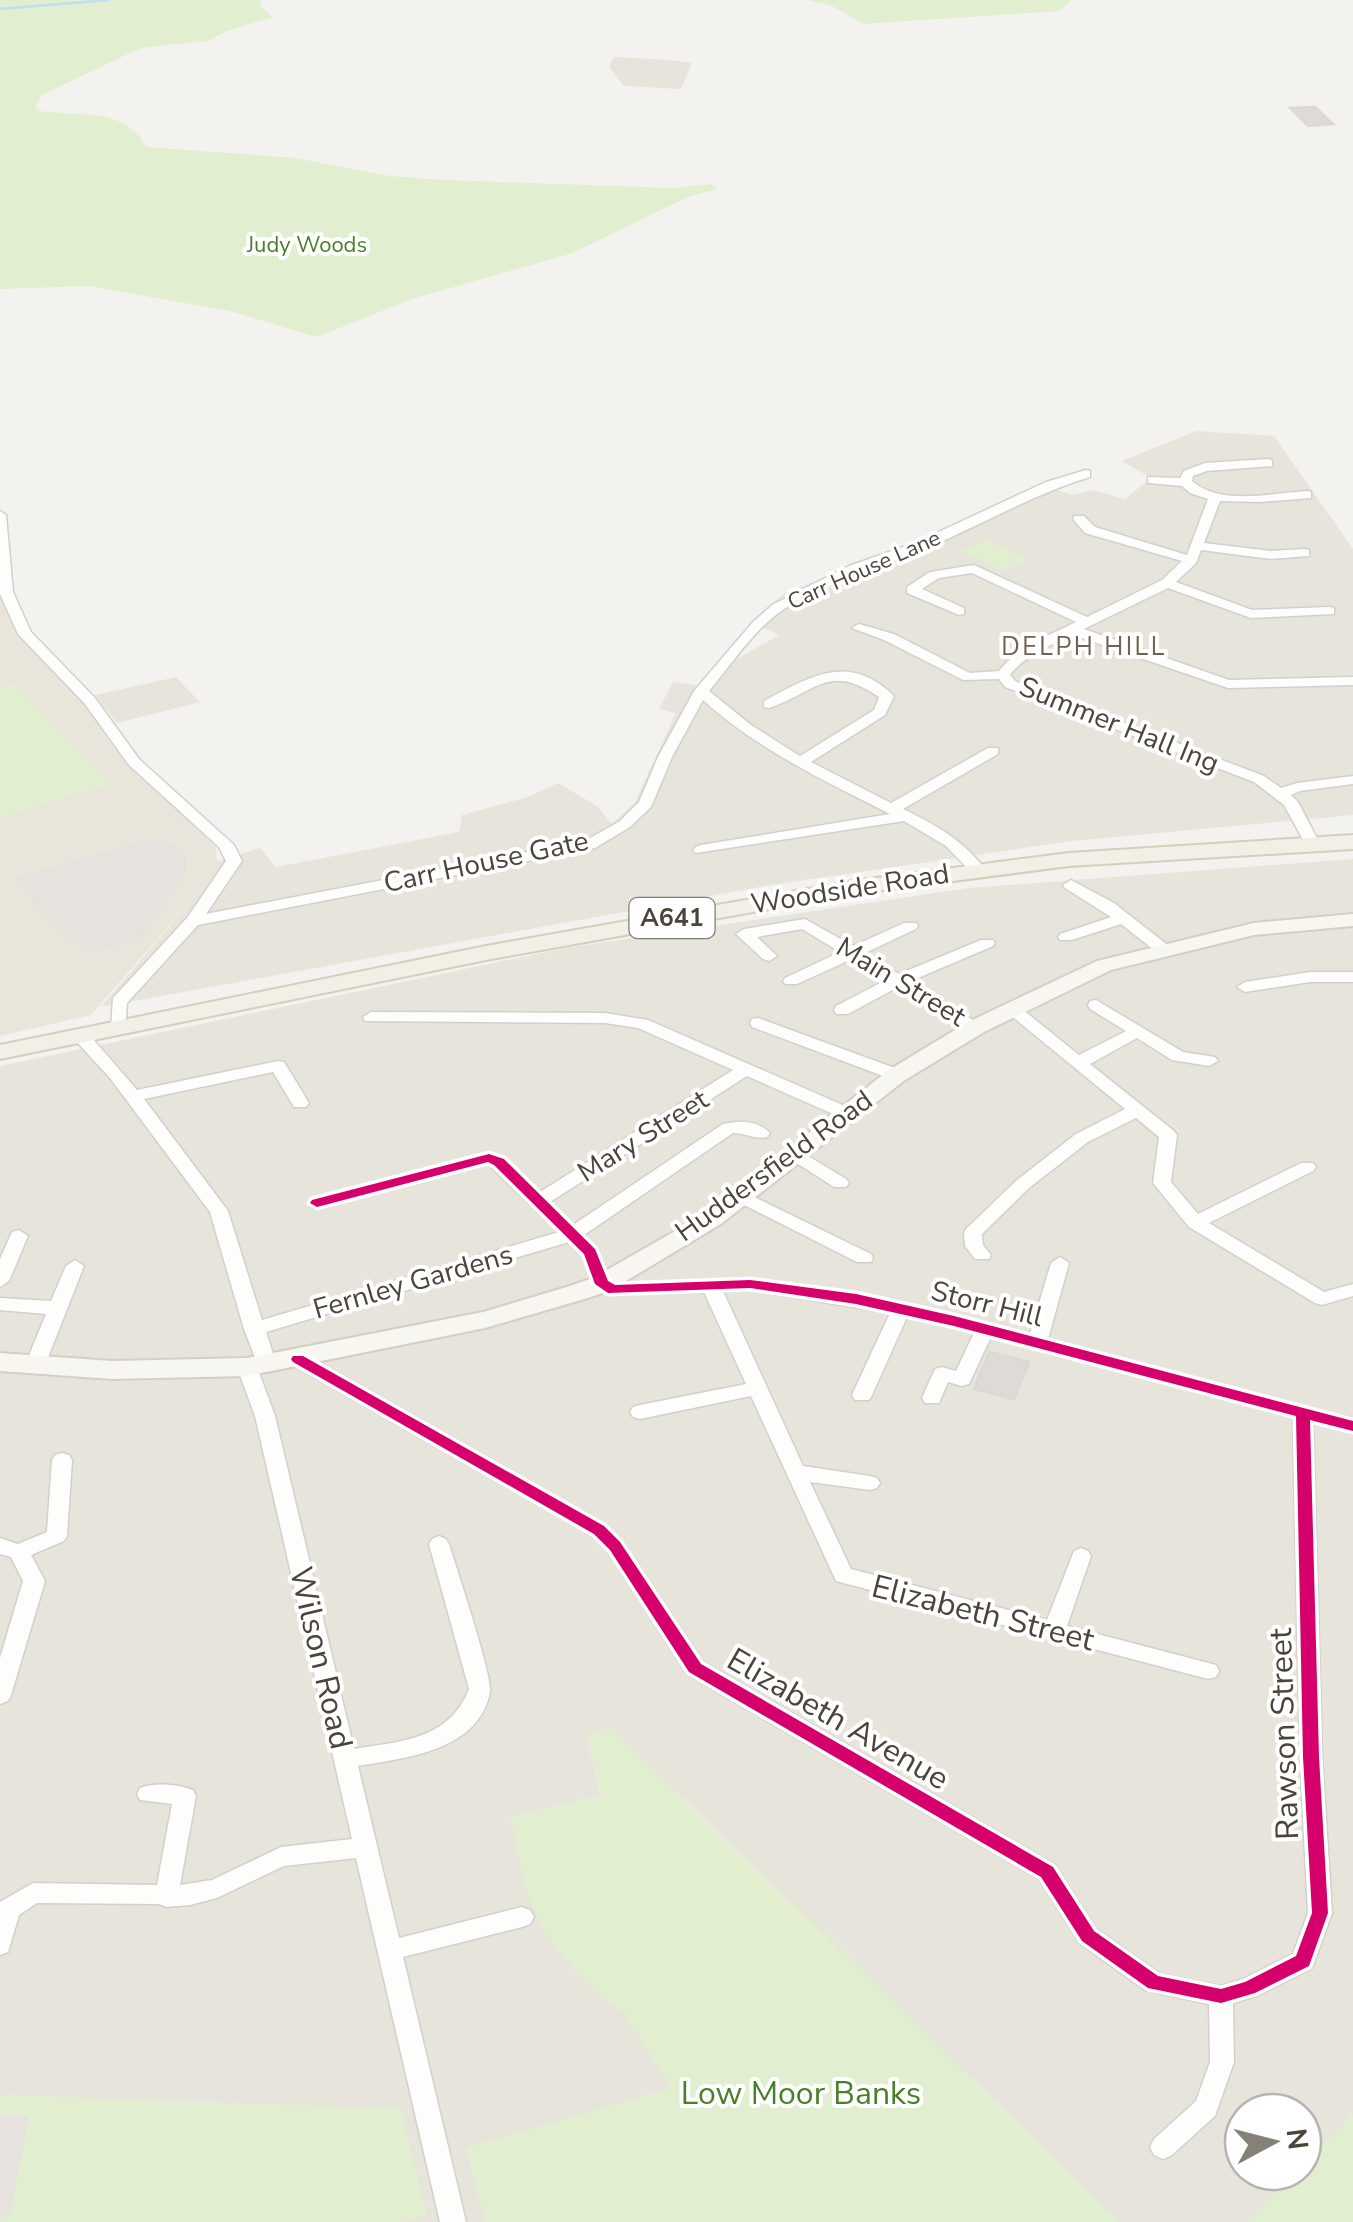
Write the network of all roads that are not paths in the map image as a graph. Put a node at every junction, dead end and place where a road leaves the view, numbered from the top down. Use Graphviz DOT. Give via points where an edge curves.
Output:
graph roads {
  1 [pos="1268,463"];
  2 [pos="1086,474"];
  3 [pos="1152,480"];
  4 [pos="1185,482"];
  5 [pos="1307,495"];
  6 [pos="1215,498"];
  7 [pos="0,514"];
  8 [pos="1080,520"];
  9 [pos="1194,553"];
  10 [pos="1304,553"];
  11 [pos="1167,583"];
  12 [pos="1329,611"];
  13 [pos="959,612"];
  14 [pos="1090,623"];
  15 [pos="859,628"];
  16 [pos="1075,631"];
  17 [pos="1002,675"];
  18 [pos="1353,681"];
  19 [pos="701,691"];
  20 [pos="769,704"];
  21 [pos="993,751"];
  22 [pos="801,762"];
  23 [pos="1353,780"];
  24 [pos="1281,794"];
  25 [pos="896,814"];
  26 [pos="1353,842"];
  27 [pos="1312,844"];
  28 [pos="701,850"];
  29 [pos="978,870"];
  30 [pos="1071,885"];
  31 [pos="1123,918"];
  32 [pos="192,921"];
  33 [pos="1352,923"];
  34 [pos="910,926"];
  35 [pos="1066,937"];
  36 [pos="987,943"];
  37 [pos="1164,950"];
  38 [pos="853,953"];
  39 [pos="769,956"];
  40 [pos="1353,977"];
  41 [pos="791,980"];
  42 [pos="898,980"];
  43 [pos="1245,987"];
  44 [pos="1096,1005"];
  45 [pos="842,1010"];
  46 [pos="1011,1010"];
  47 [pos="371,1017"];
  48 [pos="758,1023"];
  49 [pos="976,1027"];
  50 [pos="119,1028"];
  51 [pos="1138,1031"];
  52 [pos="81,1036"];
  53 [pos="0,1052"];
  54 [pos="1209,1061"];
  55 [pos="1078,1062"];
  56 [pos="748,1068"];
  57 [pos="896,1075"];
  58 [pos="133,1096"];
  59 [pos="300,1102"];
  60 [pos="1138,1110"];
  61 [pos="848,1114"];
  62 [pos="762,1133"];
  63 [pos="795,1154"];
  64 [pos="1307,1167"];
  65 [pos="840,1183"];
  66 [pos="742,1197"];
  67 [pos="536,1202"];
  68 [pos="317,1203"];
  69 [pos="1195,1223"];
  70 [pos="571,1235"];
  71 [pos="19,1236"];
  72 [pos="982,1255"];
  73 [pos="864,1258"];
  74 [pos="1060,1263"];
  75 [pos="75,1266"];
  76 [pos="0,1281"];
  77 [pos="602,1284"];
  78 [pos="710,1284"];
  79 [pos="1353,1290"];
  80 [pos="0,1304"];
  81 [pos="58,1308"];
  82 [pos="901,1309"];
  83 [pos="254,1329"];
  84 [pos="985,1329"];
  85 [pos="1037,1342"];
  86 [pos="298,1359"];
  87 [pos="0,1362"];
  88 [pos="35,1365"];
  89 [pos="256,1365"];
  90 [pos="757,1388"];
  91 [pos="862,1395"];
  92 [pos="932,1398"];
  93 [pos="640,1412"];
  94 [pos="1303,1414"];
  95 [pos="1353,1426"];
  96 [pos="62,1460"];
  97 [pos="795,1472"];
  98 [pos="870,1483"];
  99 [pos="438,1544"];
  100 [pos="10,1549"];
  101 [pos="1081,1556"];
  102 [pos="1054,1631"];
  103 [pos="1208,1671"];
  104 [pos="0,1695"];
  105 [pos="344,1759"];
  106 [pos="148,1794"];
  107 [pos="364,1847"];
  108 [pos="166,1897"];
  109 [pos="522,1917"];
  110 [pos="0,1945"];
  111 [pos="389,1952"];
  112 [pos="1221,1996"];
  113 [pos="1164,2147"];
  114 [pos="453,2222"];
  1 -- 4 [label="street" via="1204,467"];
  2 -- 19 [label="street, Carr House Lane" via="800,594 758,625"];
  3 -- 4 [label="street"];
  4 -- 6 [label="street"];
  5 -- 6 [label="street"];
  6 -- 9 [label="street, Summer Hall Ing"];
  7 -- 32 [label="street" via="6,592 24,634 90,701 134,762 226,845 234,860"];
  8 -- 9 [label="street" via="1135,546"];
  9 -- 10 [label="street"];
  9 -- 11 [label="street, Summer Hall Ing"];
  11 -- 12 [label="street" via="1251,614"];
  11 -- 14 [label="street, Summer Hall Ing"];
  13 -- 14 [label="street" via="912,590 935,576 974,570"];
  14 -- 16 [label="street, Summer Hall Ing"];
  15 -- 17 [label="street" via="968,677"];
  16 -- 17 [label="street, Summer Hall Ing" via="1035,648"];
  16 -- 18 [label="street" via="1228,684"];
  17 -- 24 [label="street, Summer Hall Ing" via="1071,709 1259,779"];
  19 -- 22 [label="street"];
  19 -- 32 [label="street, Carr House Gate" via="646,804 590,845"];
  20 -- 22 [label="street" via="818,679 858,676 887,696 880,712"];
  21 -- 25 [label="street"];
  22 -- 25 [label="street"];
  23 -- 24 [label="street"];
  24 -- 27 [label="street, Summer Hall Ing"];
  25 -- 28 [label="street"];
  25 -- 29 [label="street" via="948,838"];
  26 -- 27 [label="main road, Woodside Road / A641"];
  27 -- 29 [label="main road, Woodside Road / A641"];
  29 -- 50 [label="main road, Woodside Road / A641" via="684,915"];
  30 -- 31 [label="street"];
  31 -- 35 [label="street"];
  31 -- 37 [label="street"];
  32 -- 50 [label="street" via="119,1002"];
  33 -- 37 [label="main road, Huddersfield Road" via="1254,929"];
  34 -- 38 [label="street"];
  36 -- 42 [label="street"];
  37 -- 46 [label="main road, Huddersfield Road" via="1104,965"];
  38 -- 39 [label="street, Main Street" via="805,924 744,934"];
  38 -- 41 [label="street"];
  38 -- 42 [label="street, Main Street"];
  40 -- 43 [label="street"];
  42 -- 45 [label="street"];
  42 -- 49 [label="street, Main Street"];
  44 -- 51 [label="street"];
  46 -- 49 [label="main road, Huddersfield Road"];
  46 -- 55 [label="street"];
  47 -- 56 [label="street" via="605,1018 642,1024"];
  48 -- 57 [label="street"];
  49 -- 57 [label="main road, Huddersfield Road"];
  50 -- 52 [label="main road, Woodside Road / A641"];
  51 -- 54 [label="street" via="1178,1056"];
  51 -- 55 [label="street"];
  52 -- 53 [label="main road, Woodside Road / A641"];
  52 -- 58 [label="street, Wilson Road"];
  55 -- 60 [label="street"];
  56 -- 61 [label="street"];
  56 -- 67 [label="street, Mary Street"];
  57 -- 61 [label="main road, Huddersfield Road"];
  58 -- 59 [label="street" via="278,1066"];
  58 -- 83 [label="street, Wilson Road" via="219,1211"];
  60 -- 69 [label="street" via="1168,1135 1162,1183"];
  60 -- 72 [label="street" via="1082,1138 1023,1184 973,1234"];
  61 -- 63 [label="main road, Huddersfield Road"];
  62 -- 70 [label="street, Fernley Gardens" via="729,1128"];
  63 -- 65 [label="street"];
  63 -- 66 [label="main road, Huddersfield Road"];
  64 -- 69 [label="street"];
  66 -- 73 [label="street"];
  66 -- 77 [label="main road, Huddersfield Road"];
  67 -- 68 [label="street" via="489,1158"];
  67 -- 70 [label="street"];
  69 -- 79 [label="street" via="1322,1298"];
  70 -- 77 [label="street" via="590,1252"];
  70 -- 83 [label="street, Fernley Gardens"];
  71 -- 76 [label="street"];
  74 -- 85 [label="street"];
  75 -- 81 [label="street"];
  77 -- 78 [label="street, Storr Hill" via="634,1292"];
  77 -- 86 [label="main road, Huddersfield Road" via="485,1320"];
  78 -- 82 [label="street, Storr Hill" via="750,1284"];
  78 -- 90 [label="street, Elizabeth Street"];
  80 -- 81 [label="street"];
  81 -- 88 [label="street"];
  82 -- 84 [label="street, Storr Hill"];
  82 -- 91 [label="street"];
  83 -- 89 [label="street, Wilson Road"];
  84 -- 85 [label="street, Storr Hill"];
  84 -- 92 [label="street" via="962,1379 942,1374"];
  85 -- 94 [label="street, Storr Hill"];
  86 -- 89 [label="main road, Huddersfield Road"];
  86 -- 112 [label="street, Elizabeth Avenue" via="599,1530 695,1668 1047,1872 1088,1936 1154,1984"];
  87 -- 88 [label="main road, Huddersfield Road"];
  88 -- 89 [label="main road, Huddersfield Road"];
  89 -- 105 [label="street, Wilson Road"];
  90 -- 93 [label="street"];
  90 -- 97 [label="street, Elizabeth Street"];
  94 -- 95 [label="street, Storr Hill"];
  94 -- 112 [label="street, Rawson Street" via="1320,1912 1303,1960"];
  96 -- 100 [label="street" via="58,1536"];
  97 -- 98 [label="street"];
  97 -- 102 [label="street, Elizabeth Street" via="838,1569 850,1580"];
  99 -- 105 [label="street" via="480,1689 476,1704 452,1733 432,1743"];
  100 -- 104 [label="street" via="34,1581"];
  101 -- 102 [label="street"];
  102 -- 103 [label="street, Elizabeth Street"];
  105 -- 107 [label="street, Wilson Road"];
  106 -- 108 [label="street" via="185,1796"];
  107 -- 108 [label="street" via="282,1857 217,1888"];
  107 -- 111 [label="street, Wilson Road"];
  108 -- 110 [label="street" via="34,1894 8,1910"];
  109 -- 111 [label="street"];
  111 -- 114 [label="street, Wilson Road"];
  112 -- 113 [label="street" via="1222,2062 1206,2108"];
}
